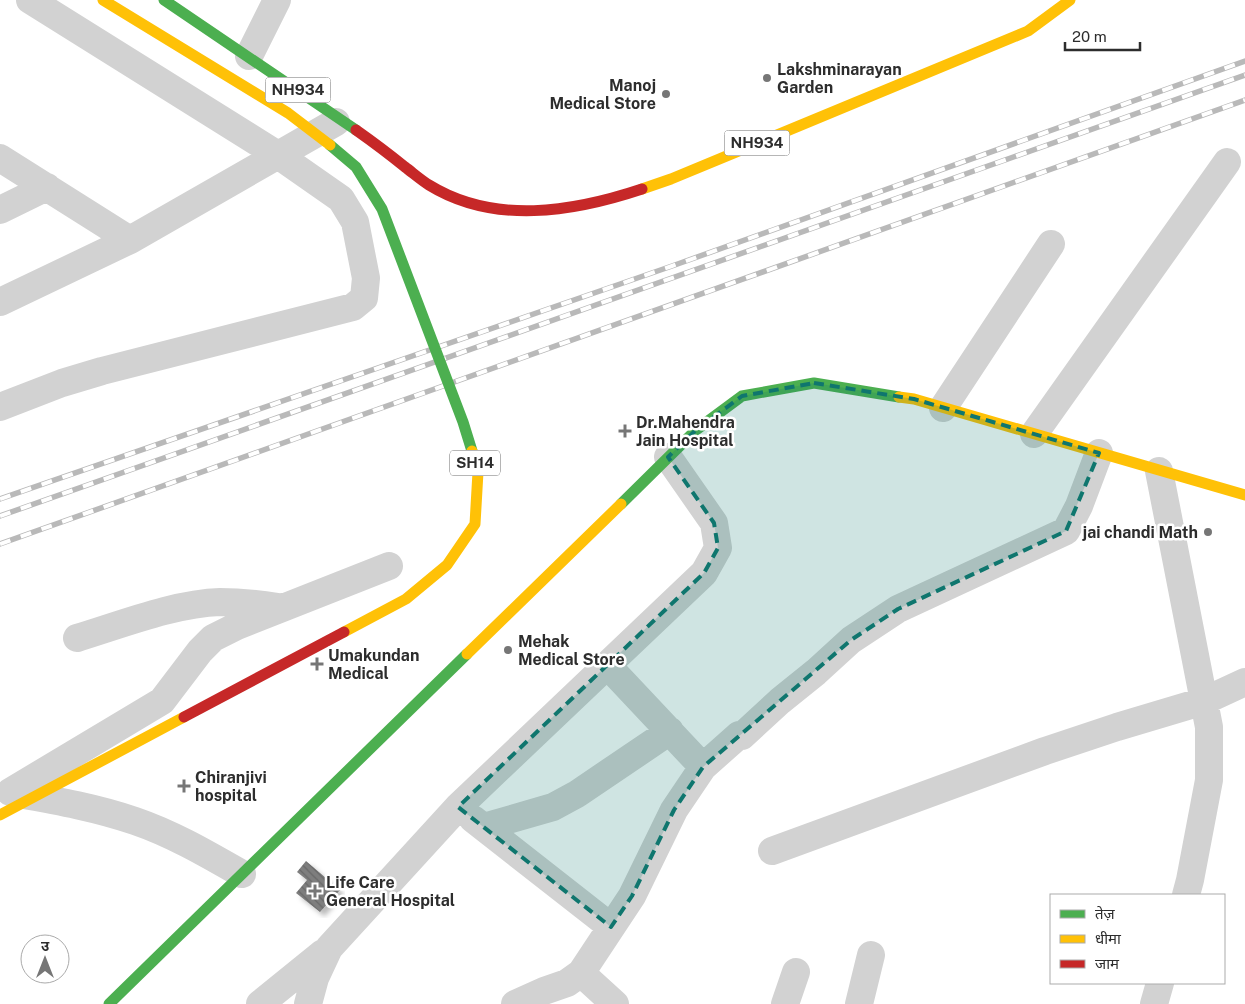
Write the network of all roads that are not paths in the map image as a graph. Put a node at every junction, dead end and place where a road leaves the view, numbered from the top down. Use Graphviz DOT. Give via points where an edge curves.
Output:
graph roads {
  1 [pos="30,0"];
  2 [pos="103,0"];
  3 [pos="164,0"];
  4 [pos="277,0"];
  5 [pos="1070,0"];
  6 [pos="249,56"];
  7 [pos="342,119"];
  8 [pos="278,156"];
  9 [pos="0,158"];
  10 [pos="1227,162"];
  11 [pos="47,187"];
  12 [pos="0,210"];
  13 [pos="130,240"];
  14 [pos="1051,244"];
  15 [pos="0,302"];
  16 [pos="0,406"];
  17 [pos="943,408"];
  18 [pos="1034,434"];
  19 [pos="1099,453"];
  20 [pos="668,457"];
  21 [pos="1159,470"];
  22 [pos="1245,496"];
  23 [pos="389,566"];
  24 [pos="283,607"];
  25 [pos="78,638"];
  26 [pos="607,665"];
  27 [pos="1245,682"];
  28 [pos="1204,702"];
  29 [pos="670,731"];
  30 [pos="703,767"];
  31 [pos="3,800"];
  32 [pos="458,807"];
  33 [pos="484,827"];
  34 [pos="772,851"];
  35 [pos="242,874"];
  36 [pos="1186,894"];
  37 [pos="611,927"];
  38 [pos="329,948"];
  39 [pos="871,955"];
  40 [pos="796,972"];
  41 [pos="581,974"];
  42 [pos="1160,984"];
  43 [pos="109,1004"];
  44 [pos="260,1004"];
  45 [pos="308,1004"];
  46 [pos="515,1004"];
  47 [pos="614,1004"];
  48 [pos="785,1004"];
  49 [pos="859,1004"];
  50 [pos="1154,1004"];
  1 -- 8 [label="street"];
  2 -- 31 [label="main road, SH14, bridge" via="288,113 356,167 382,210 463,422 478,472 475,524 447,565 406,599"];
  3 -- 6 [label="main road, NH934"];
  4 -- 6 [label="street"];
  5 -- 7 [label="main road, NH934" via="1028,31 671,178 611,199 556,209 508,211 466,203 429,185"];
  6 -- 7 [label="main road, NH934"];
  7 -- 8 [label="street"];
  8 -- 13 [label="street"];
  8 -- 16 [label="street" via="341,199 355,222 366,278 364,298 353,307 102,371"];
  9 -- 11 [label="street"];
  10 -- 18 [label="street"];
  11 -- 12 [label="street"];
  11 -- 13 [label="street"];
  13 -- 15 [label="street"];
  14 -- 17 [label="street"];
  17 -- 18 [label="main road"];
  17 -- 20 [label="main road" via="914,399 814,383 742,396 696,430"];
  18 -- 19 [label="main road"];
  19 -- 21 [label="main road"];
  19 -- 30 [label="street" via="1066,531 898,609 851,640"];
  20 -- 26 [label="street" via="714,523 718,548 704,573"];
  20 -- 35 [label="main road"];
  21 -- 22 [label="main road"];
  21 -- 28 [label="street"];
  23 -- 24 [label="street"];
  24 -- 25 [label="street" via="219,602 179,607"];
  24 -- 31 [label="street" via="212,638 162,701"];
  26 -- 29 [label="street"];
  26 -- 32 [label="street"];
  27 -- 28 [label="street"];
  28 -- 34 [label="street" via="1045,751"];
  28 -- 36 [label="street" via="1209,727 1209,780"];
  29 -- 30 [label="street"];
  29 -- 33 [label="street" via="553,807"];
  30 -- 37 [label="street" via="674,810 632,896"];
  31 -- 35 [label="street" via="87,807 136,821 192,845"];
  32 -- 33 [label="street"];
  32 -- 38 [label="street"];
  33 -- 37 [label="street"];
  35 -- 43 [label="main road"];
  37 -- 41 [label="street"];
  38 -- 44 [label="street"];
  38 -- 45 [label="street" via="315,978"];
  39 -- 49 [label="street"];
  40 -- 48 [label="street"];
  41 -- 46 [label="street" via="567,984"];
  41 -- 47 [label="street"];
  42 -- 50 [label="street"];
}
